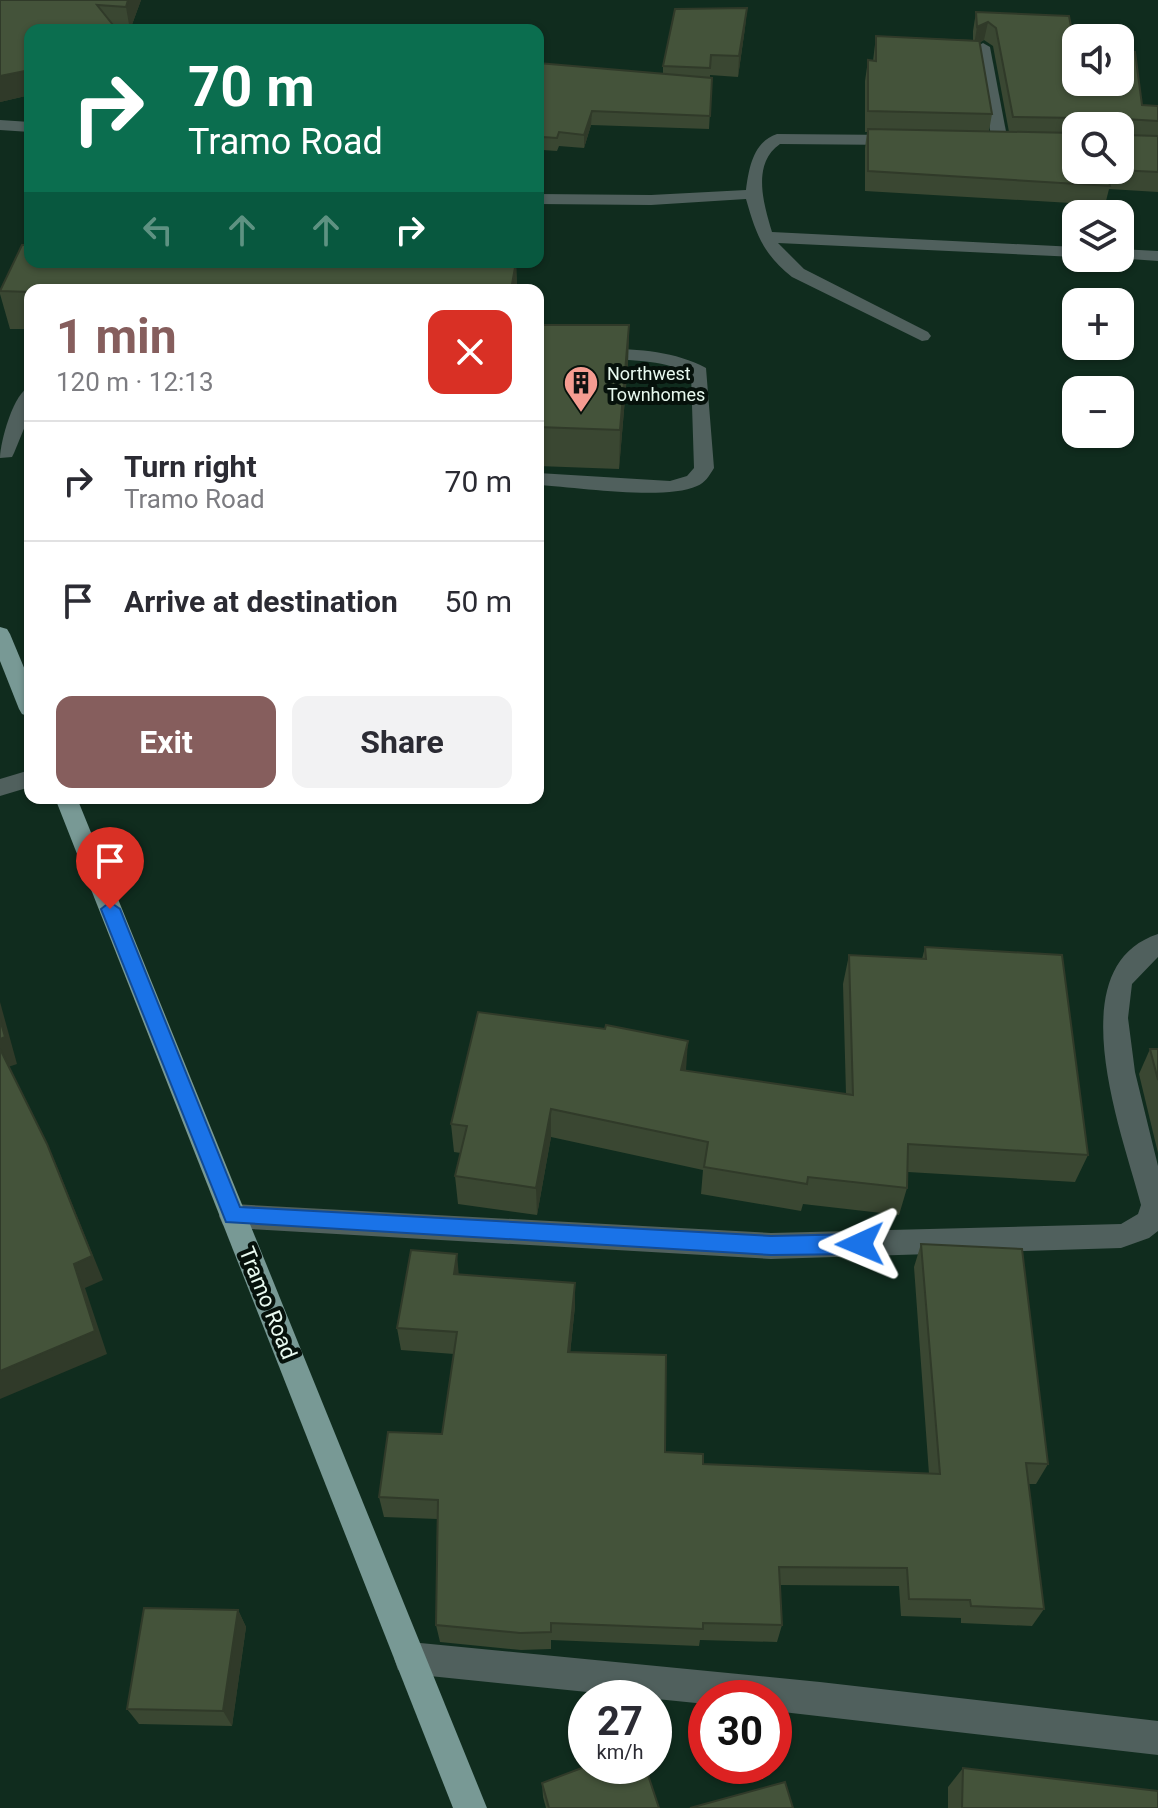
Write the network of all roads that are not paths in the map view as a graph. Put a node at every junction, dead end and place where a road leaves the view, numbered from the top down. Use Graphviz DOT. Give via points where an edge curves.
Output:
graph roads {
  1 [pos="983,47"];
  2 [pos="0,125"];
  3 [pos="24,127"];
  4 [pos="910,140"];
  5 [pos="1000,142"];
  6 [pos="753,194"];
  7 [pos="544,199"];
  8 [pos="765,237"];
  9 [pos="1062,251"];
  10 [pos="1134,255"];
  11 [pos="1158,256"];
  12 [pos="922,336"];
  13 [pos="544,355"];
  14 [pos="24,405"];
  15 [pos="2,453"];
  16 [pos="24,454"];
  17 [pos="544,479"];
  18 [pos="0,634"];
  19 [pos="24,694"];
  20 [pos="24,780"];
  21 [pos="0,788"];
  22 [pos="68,804"];
  23 [pos="1158,944"];
  24 [pos="233,1216"];
  25 [pos="410,1658"];
  26 [pos="1158,1738"];
  27 [pos="470,1808"];
  1 -- 5 [label="street"];
  2 -- 3 [label="street"];
  4 -- 6 [label="street" via="777,139 758,163"];
  6 -- 7 [label="street"];
  6 -- 8 [label="street"];
  8 -- 9 [label="street"];
  8 -- 12 [label="street" via="798,273"];
  10 -- 11 [label="street"];
  13 -- 17 [label="street" via="693,365 700,372 704,468 688,484 670,487"];
  14 -- 15 [label="street"];
  15 -- 16 [label="street"];
  18 -- 19 [label="main road"];
  20 -- 21 [label="street"];
  22 -- 24 [label="main road, Tramo Road"];
  23 -- 24 [label="street" via="1139,956 1116,992 1119,1055 1155,1205 1144,1229 1121,1236 771,1246"];
  24 -- 25 [label="main road, Tramo Road"];
  25 -- 26 [label="street"];
  25 -- 27 [label="main road, Tramo Road"];
}
